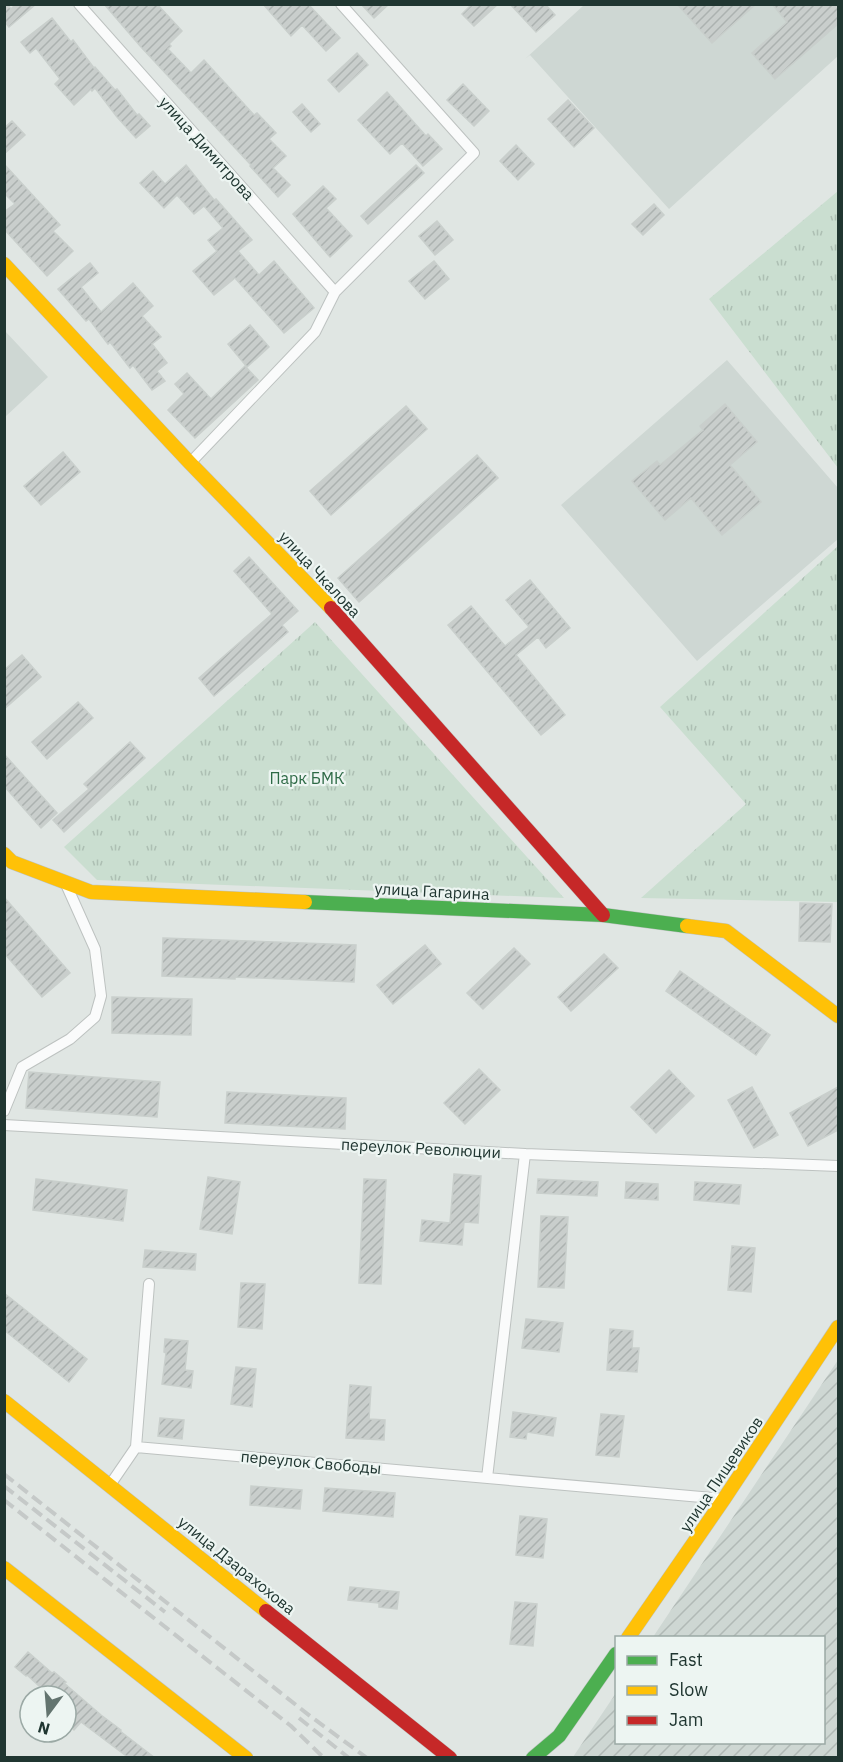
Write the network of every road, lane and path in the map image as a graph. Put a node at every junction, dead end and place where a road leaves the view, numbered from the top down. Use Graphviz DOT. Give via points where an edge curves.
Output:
graph roads {
  1 [pos="79,4"];
  2 [pos="341,4"];
  3 [pos="4,264"];
  4 [pos="335,292"];
  5 [pos="190,463"];
  6 [pos="7,862"];
  7 [pos="65,882"];
  8 [pos="603,915"];
  9 [pos="838,1016"];
  10 [pos="4,1111"];
  11 [pos="4,1125"];
  12 [pos="525,1154"];
  13 [pos="838,1166"];
  14 [pos="149,1284"];
  15 [pos="838,1327"];
  16 [pos="4,1401"];
  17 [pos="136,1447"];
  18 [pos="487,1478"];
  19 [pos="110,1485"];
  20 [pos="724,1499"];
  21 [pos="4,1568"];
  22 [pos="629,1636"];
  23 [pos="615,1655"];
  24 [pos="449,1757"];
  25 [pos="246,1758"];
  26 [pos="533,1758"];
  1 -- 4 [label="street, улица Димитрова"];
  2 -- 4 [label="street" via="474,153"];
  3 -- 5 [label="street, улица Чкалова"];
  4 -- 5 [label="street" via="315,332"];
  5 -- 8 [label="street, улица Чкалова" via="322,599"];
  6 -- 7 [label="street, улица Гагарина"];
  7 -- 8 [label="street, улица Гагарина" via="91,892"];
  7 -- 10 [label="street" via="95,949 101,996 95,1017 70,1039 22,1067"];
  8 -- 9 [label="street, улица Гагарина" via="726,931"];
  11 -- 12 [label="street, переулок Революции"];
  12 -- 13 [label="street, переулок Революции"];
  12 -- 18 [label="street"];
  14 -- 17 [label="street"];
  15 -- 20 [label="street, улица Пищевиков"];
  16 -- 19 [label="street, улица Дзарахохова"];
  17 -- 18 [label="street, переулок Свободы"];
  17 -- 19 [label="street"];
  18 -- 20 [label="street, переулок Свободы"];
  19 -- 24 [label="street, улица Дзарахохова"];
  20 -- 22 [label="street, улица Пищевиков"];
  21 -- 25 [label="street"];
  23 -- 26 [label="street" via="559,1736"];
}
